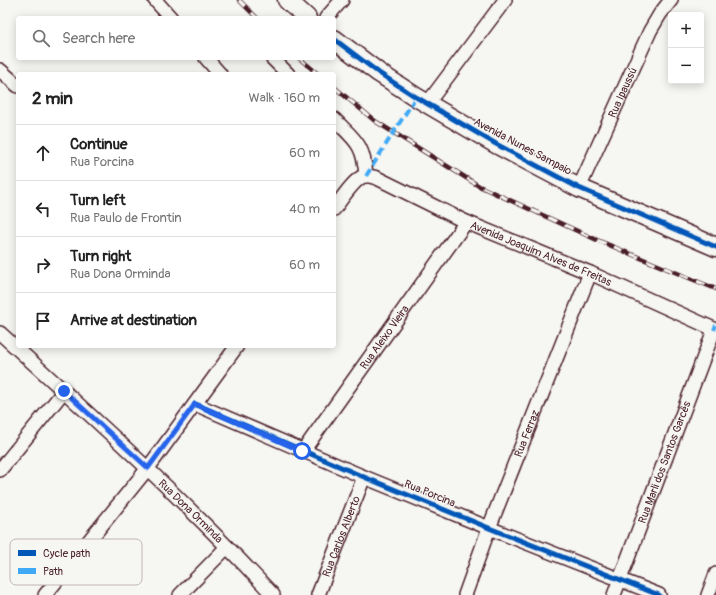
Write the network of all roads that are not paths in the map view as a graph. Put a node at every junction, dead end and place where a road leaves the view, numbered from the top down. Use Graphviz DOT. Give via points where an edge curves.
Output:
graph roads {
  1 [pos="155,0"];
  2 [pos="287,0"];
  3 [pos="342,0"];
  4 [pos="505,0"];
  5 [pos="671,0"];
  6 [pos="169,16"];
  7 [pos="305,16"];
  8 [pos="328,16"];
  9 [pos="336,41"];
  10 [pos="208,60"];
  11 [pos="274,60"];
  12 [pos="0,70"];
  13 [pos="218,72"];
  14 [pos="286,72"];
  15 [pos="16,84"];
  16 [pos="427,104"];
  17 [pos="336,121"];
  18 [pos="366,176"];
  19 [pos="579,188"];
  20 [pos="336,206"];
  21 [pos="466,222"];
  22 [pos="716,247"];
  23 [pos="590,273"];
  24 [pos="715,330"];
  25 [pos="0,333"];
  26 [pos="16,348"];
  27 [pos="17,348"];
  28 [pos="236,348"];
  29 [pos="64,391"];
  30 [pos="195,404"];
  31 [pos="302,451"];
  32 [pos="148,468"];
  33 [pos="0,470"];
  34 [pos="364,477"];
  35 [pos="489,528"];
  36 [pos="90,539"];
  37 [pos="227,547"];
  38 [pos="716,574"];
  39 [pos="621,579"];
  40 [pos="53,585"];
  41 [pos="45,595"];
  42 [pos="180,595"];
  43 [pos="273,595"];
  44 [pos="318,595"];
  45 [pos="465,595"];
  46 [pos="614,595"];
  47 [pos="659,595"];
  48 [pos="708,595"];
  1 -- 6 [label="street"];
  2 -- 7 [label="street"];
  3 -- 8 [label="street"];
  4 -- 16 [label="street"];
  5 -- 19 [label="street, Rua Ipaussú" via="650,32"];
  9 -- 16 [label="street, Avenida Nunes Sampaio"];
  10 -- 13 [label="street"];
  11 -- 14 [label="street"];
  12 -- 15 [label="street"];
  16 -- 19 [label="street, Avenida Nunes Sampaio"];
  17 -- 18 [label="street" via="361,148"];
  18 -- 20 [label="street" via="356,182"];
  18 -- 21 [label="street, Avenida Joaquim Alves de Freitas" via="377,178"];
  19 -- 22 [label="street, Avenida Nunes Sampaio"];
  21 -- 23 [label="street, Avenida Joaquim Alves de Freitas"];
  21 -- 31 [label="street, Rua Aleixo Vieira"];
  23 -- 24 [label="street, Avenida Joaquim Alves de Freitas"];
  23 -- 35 [label="street, Rua Ferraz"];
  24 -- 39 [label="street, Rua Marli dos Santos Garcês"];
  25 -- 26 [label="street, Rua Dona Orminda"];
  27 -- 29 [label="street, Rua Dona Orminda"];
  28 -- 30 [label="street"];
  29 -- 32 [label="street, Rua Dona Orminda"];
  29 -- 33 [label="street"];
  30 -- 31 [label="street, Rua Porcina"];
  30 -- 32 [label="street"];
  31 -- 34 [label="street, Rua Porcina"];
  32 -- 36 [label="street"];
  32 -- 37 [label="street, Rua Dona Orminda"];
  34 -- 35 [label="street, Rua Porcina"];
  34 -- 44 [label="street, Rua Carlos Alberto"];
  35 -- 39 [label="street, Rua Porcina"];
  35 -- 45 [label="street, Rua Ferraz"];
  37 -- 42 [label="street"];
  37 -- 43 [label="street, Rua Dona Orminda"];
  38 -- 48 [label="street"];
  39 -- 46 [label="street, Rua Marli dos Santos Garcês"];
  39 -- 47 [label="street, Rua Porcina"];
  40 -- 41 [label="street"];
}
